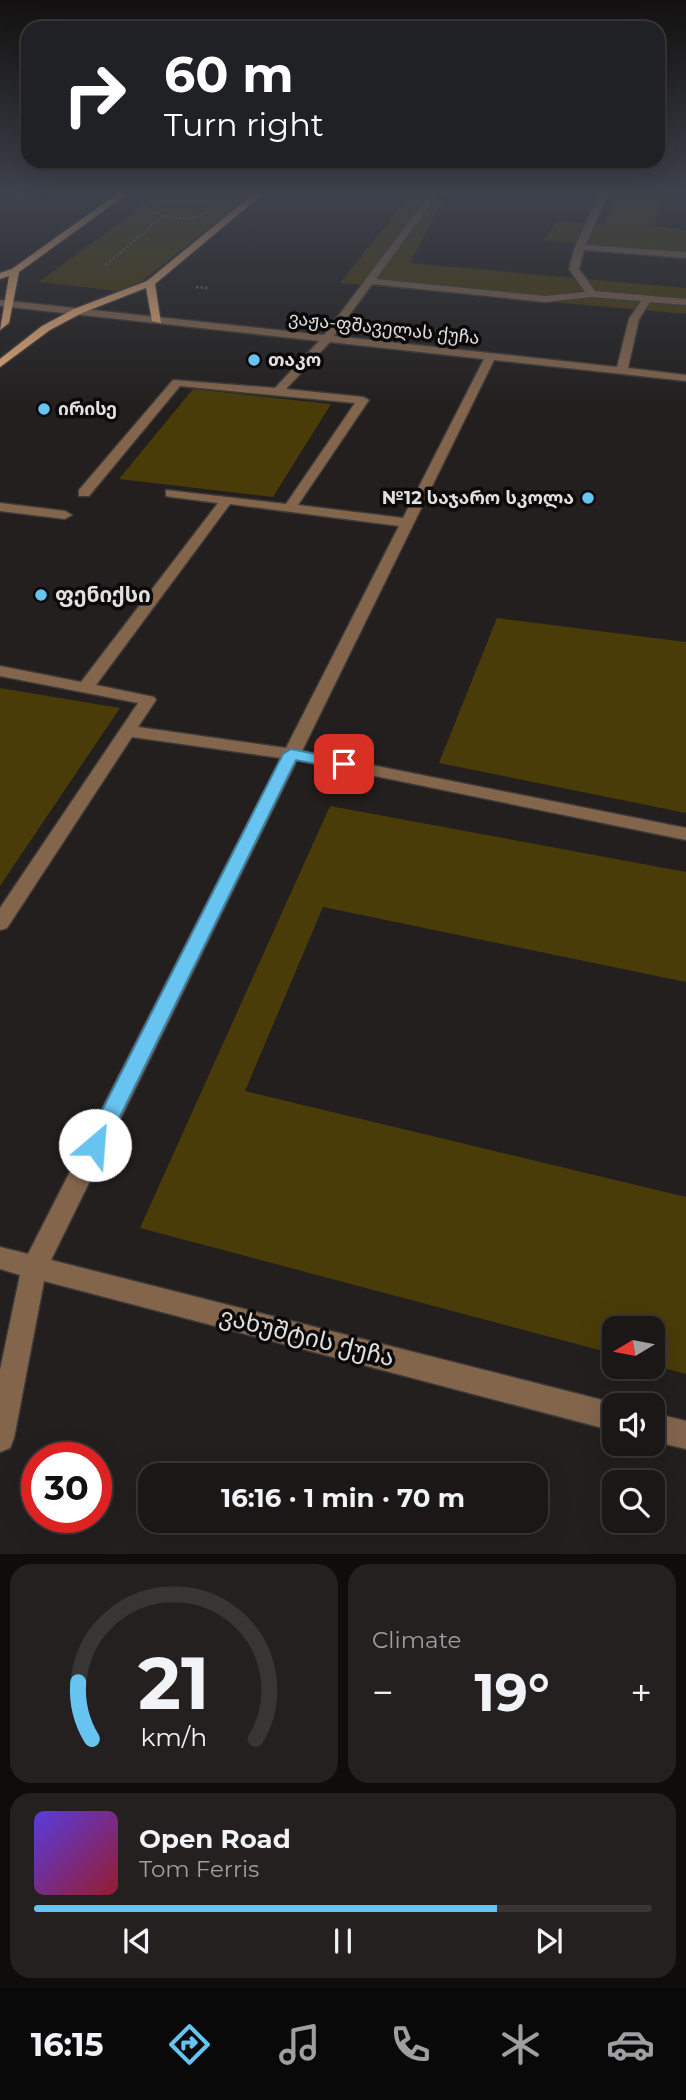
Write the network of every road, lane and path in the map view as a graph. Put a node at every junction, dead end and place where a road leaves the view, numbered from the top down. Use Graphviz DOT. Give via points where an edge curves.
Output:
graph roads {
  1 [pos="25,264"];
  2 [pos="109,264"];
  3 [pos="174,264"];
  4 [pos="381,264"];
  5 [pos="576,264"];
  6 [pos="15,271"];
  7 [pos="100,271"];
  8 [pos="0,276"];
  9 [pos="368,281"];
  10 [pos="150,283"];
  11 [pos="592,294"];
  12 [pos="647,299"];
  13 [pos="686,302"];
  14 [pos="4,304"];
  15 [pos="78,311"];
  16 [pos="157,321"];
  17 [pos="0,327"];
  18 [pos="326,340"];
  19 [pos="490,358"];
  20 [pos="0,364"];
  21 [pos="622,371"];
  22 [pos="686,378"];
  23 [pos="278,391"];
  24 [pos="84,493"];
  25 [pos="171,493"];
  26 [pos="228,500"];
  27 [pos="0,507"];
  28 [pos="290,507"];
  29 [pos="65,515"];
  30 [pos="407,523"];
  31 [pos="0,671"];
  32 [pos="85,688"];
  33 [pos="128,731"];
  34 [pos="291,754"];
  35 [pos="686,834"];
  36 [pos="0,923"];
  37 [pos="0,1258"];
  38 [pos="34,1267"];
  39 [pos="602,1414"];
  40 [pos="665,1430"];
  41 [pos="686,1435"];
  42 [pos="0,1438"];
  1 -- 6 [label="main road"];
  2 -- 7 [label="path"];
  3 -- 10 [label="main road"];
  4 -- 9 [label="street"];
  5 -- 11 [label="street" via="574,270"];
  6 -- 8 [label="main road"];
  6 -- 14 [label="main road"];
  9 -- 11 [label="street" via="545,299"];
  9 -- 18 [label="street"];
  10 -- 15 [label="main road"];
  10 -- 16 [label="main road"];
  11 -- 12 [label="street"];
  12 -- 13 [label="street"];
  12 -- 21 [label="street" via="634,319"];
  14 -- 15 [label="street, ვაჟა-ფშაველას ქუჩა"];
  14 -- 17 [label="main road"];
  15 -- 16 [label="street, ვაჟა-ფშაველას ქუჩა"];
  15 -- 20 [label="main road" via="46,328"];
  16 -- 18 [label="street, ვაჟა-ფშაველას ქუჩა"];
  18 -- 19 [label="street, ვაჟა-ფშაველას ქუჩა"];
  18 -- 23 [label="street"];
  19 -- 21 [label="street, ვაჟა-ფშაველას ქუჩა"];
  19 -- 30 [label="street"];
  21 -- 22 [label="street, ვაჟა-ფშაველას ქუჩა"];
  23 -- 24 [label="street" via="177,382"];
  23 -- 28 [label="street" via="363,400"];
  25 -- 26 [label="street"];
  26 -- 28 [label="street"];
  26 -- 32 [label="street"];
  27 -- 29 [label="street"];
  28 -- 30 [label="street"];
  30 -- 34 [label="street"];
  31 -- 32 [label="street"];
  32 -- 33 [label="street" via="148,701"];
  33 -- 34 [label="street"];
  33 -- 36 [label="street"];
  34 -- 35 [label="street"];
  34 -- 38 [label="street"];
  37 -- 38 [label="street, ვახუშტის ქუჩა"];
  38 -- 39 [label="street, ვახუშტის ქუჩა"];
  38 -- 42 [label="street"];
  40 -- 41 [label="street"];
}
